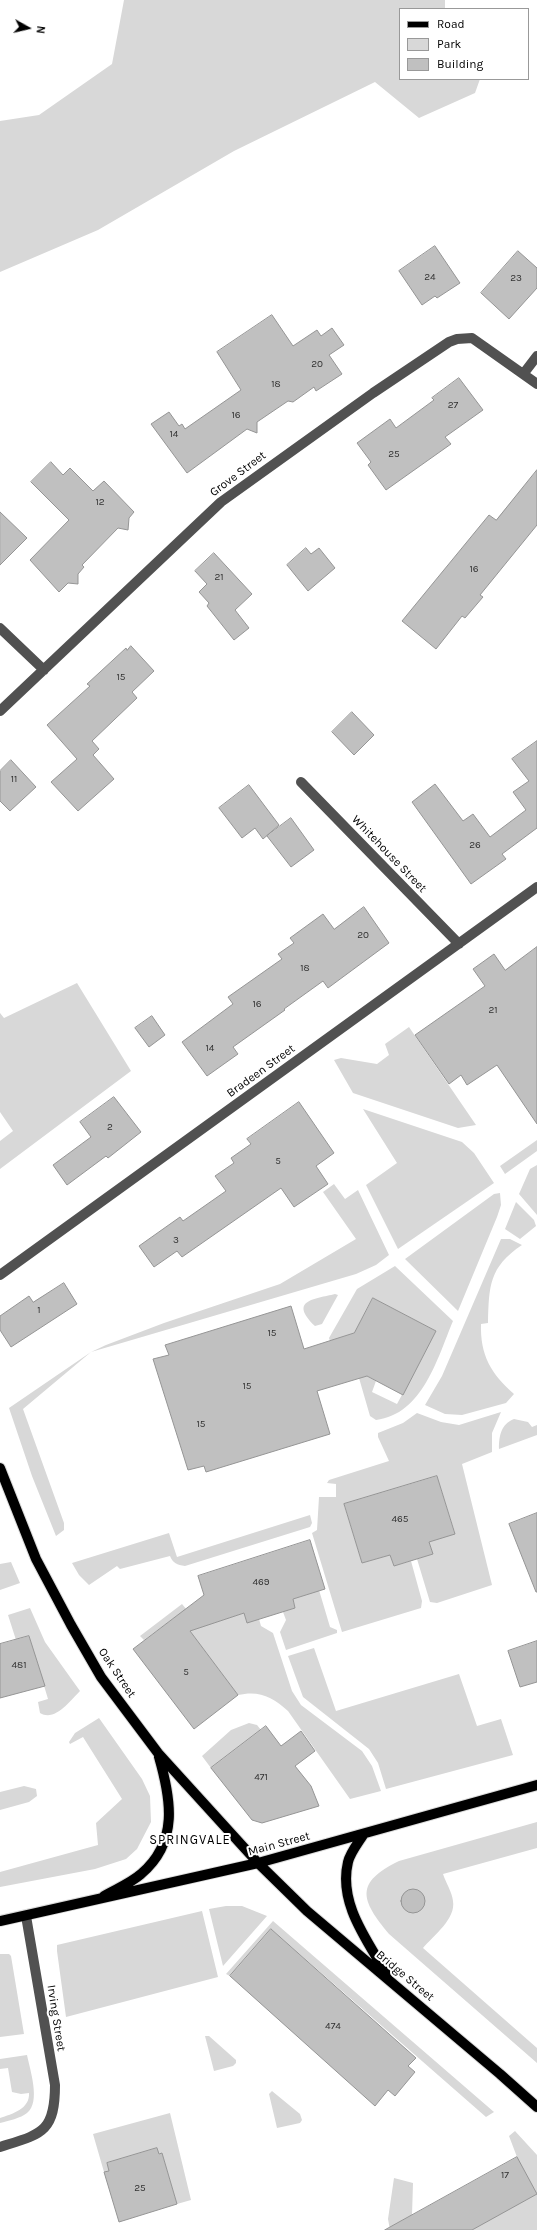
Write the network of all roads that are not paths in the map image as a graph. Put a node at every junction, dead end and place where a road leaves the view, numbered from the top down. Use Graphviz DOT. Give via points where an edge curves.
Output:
graph roads {
  1 [pos="537,356"];
  2 [pos="524,373"];
  3 [pos="537,384"];
  4 [pos="0,628"];
  5 [pos="44,670"];
  6 [pos="0,711"];
  7 [pos="301,782"];
  8 [pos="537,888"];
  9 [pos="459,944"];
  10 [pos="0,1274"];
  11 [pos="0,1468"];
  12 [pos="158,1753"];
  13 [pos="537,1785"];
  14 [pos="362,1835"];
  15 [pos="258,1863"];
  16 [pos="94,1901"];
  17 [pos="26,1916"];
  18 [pos="0,1921"];
  19 [pos="390,1980"];
  20 [pos="537,2107"];
  21 [pos="0,2146"];
  1 -- 2 [label="street"];
  2 -- 3 [label="street, Grove Street"];
  2 -- 5 [label="street, Grove Street" via="472,338 449,342 361,401 221,502"];
  4 -- 5 [label="street"];
  5 -- 6 [label="street, Grove Street"];
  7 -- 9 [label="street, Whitehouse Street"];
  8 -- 9 [label="street, Bradeen Street"];
  9 -- 10 [label="street, Bradeen Street"];
  11 -- 12 [label="main road, Oak Street" via="36,1559 71,1625 101,1677"];
  12 -- 15 [label="main road, Oak Street"];
  12 -- 16 [label="main road" via="167,1783 171,1810 166,1836 157,1856 141,1874"];
  13 -- 14 [label="main road, Main Street"];
  14 -- 15 [label="main road, Main Street"];
  14 -- 19 [label="main road" via="348,1861 346,1879 351,1911"];
  15 -- 16 [label="main road, Main Street"];
  15 -- 19 [label="main road, Bridge Street" via="307,1911"];
  16 -- 17 [label="main road, Main Street"];
  17 -- 18 [label="main road, Main Street"];
  17 -- 21 [label="street, Irving Street" via="55,2086 53,2113 48,2124 38,2133"];
  19 -- 20 [label="main road, Bridge Street"];
}
